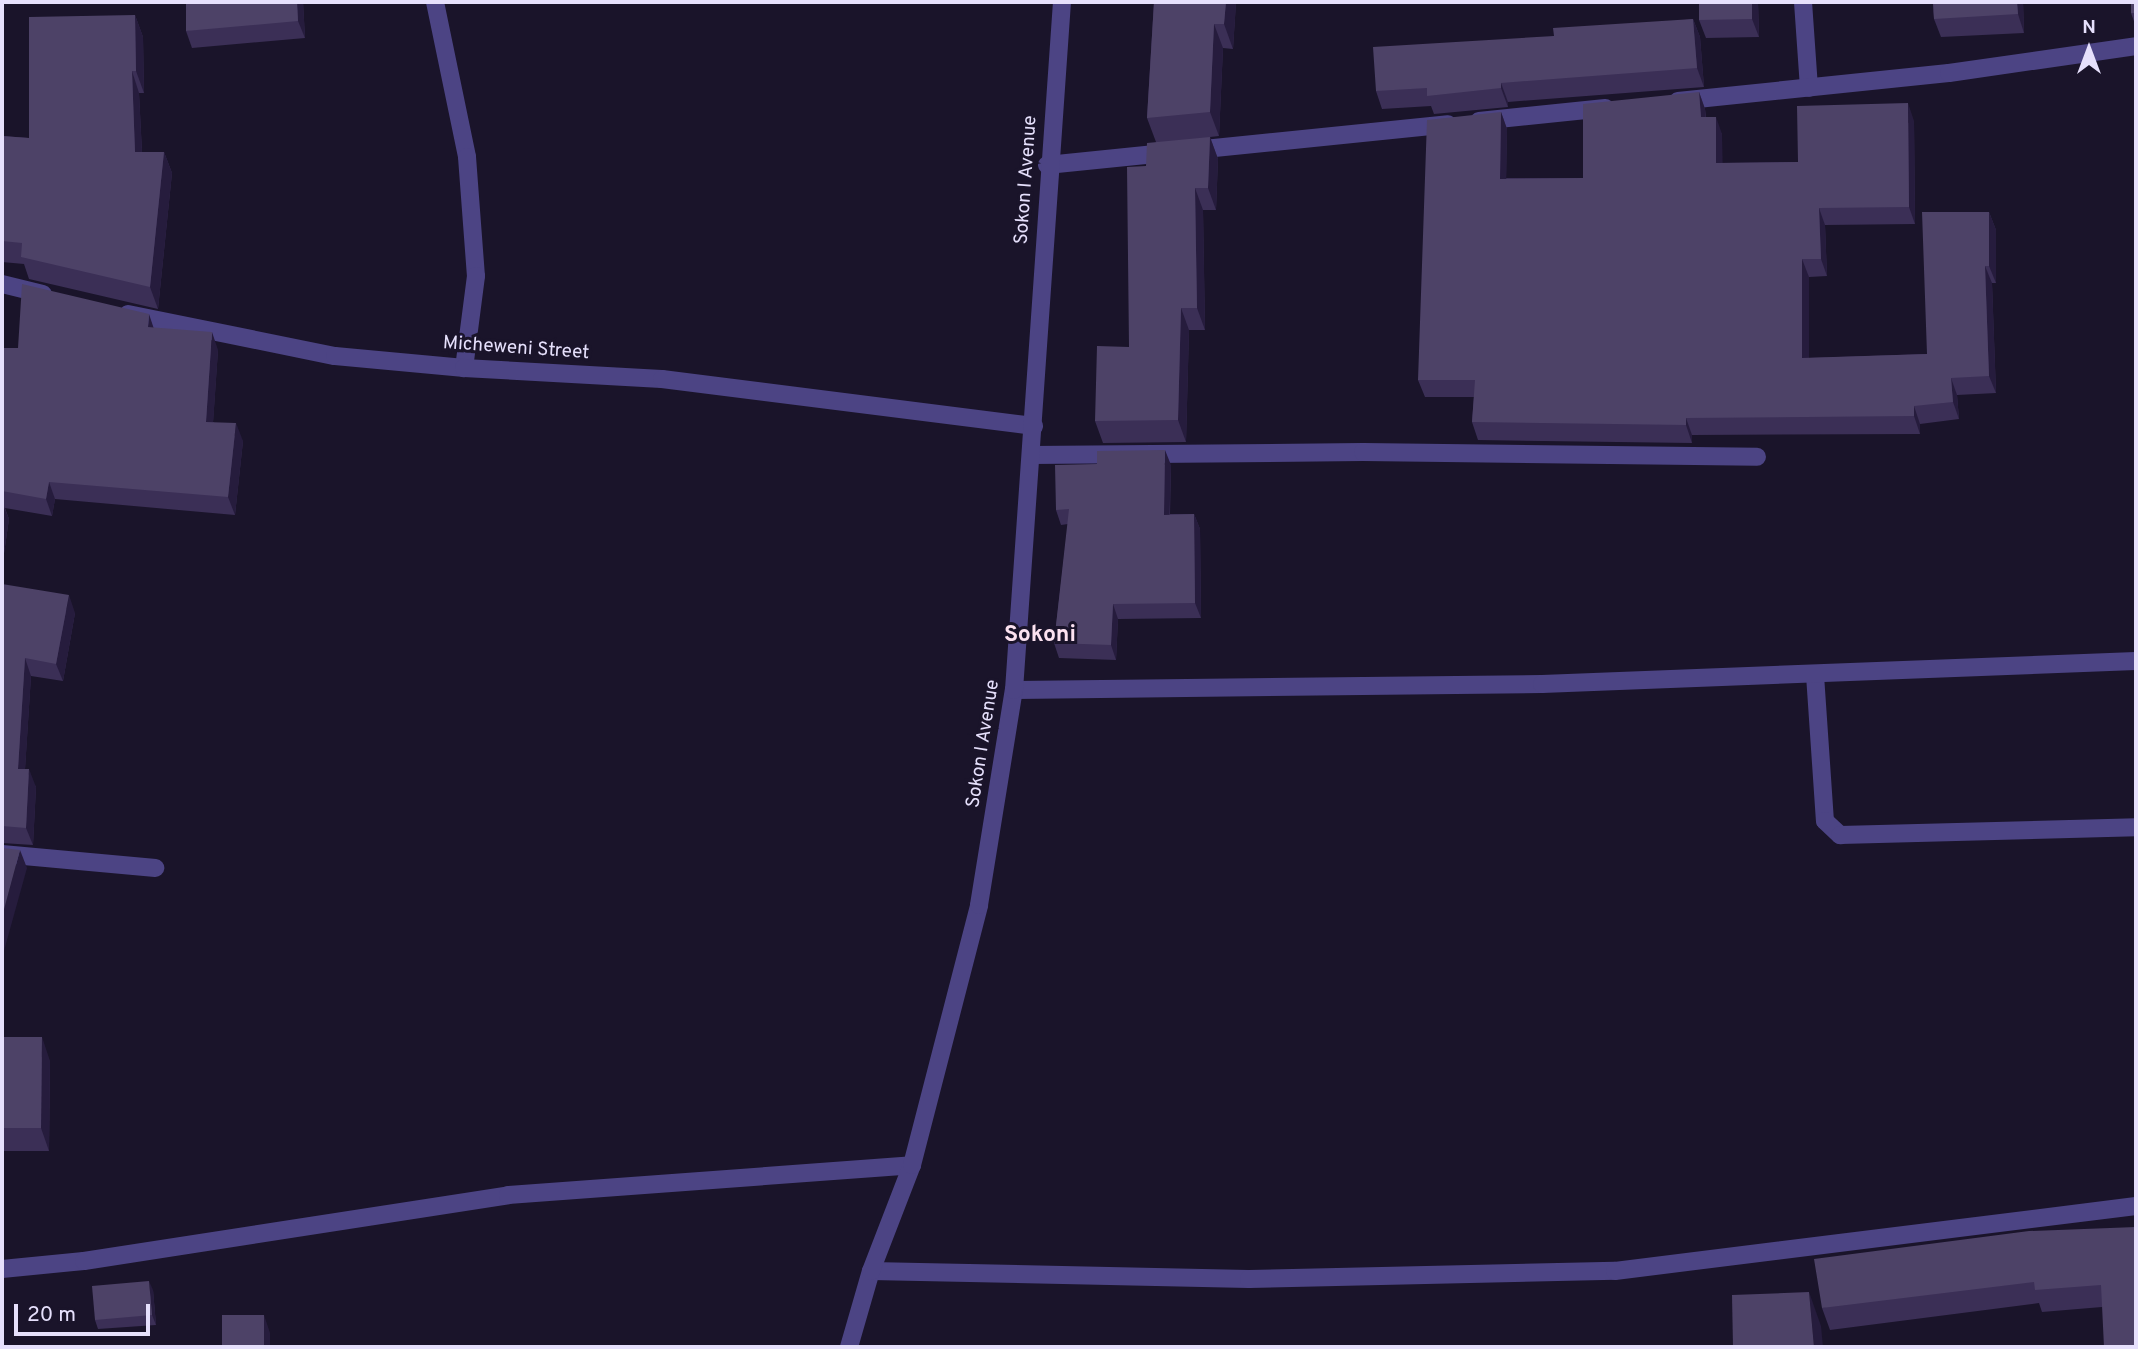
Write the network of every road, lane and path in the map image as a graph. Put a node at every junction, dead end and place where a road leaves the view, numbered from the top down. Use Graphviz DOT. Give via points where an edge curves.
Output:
graph roads {
  1 [pos="435,2"];
  2 [pos="1062,2"];
  3 [pos="1803,2"];
  4 [pos="2136,46"];
  5 [pos="1809,88"];
  6 [pos="1656,103"];
  7 [pos="1629,106"];
  8 [pos="1047,165"];
  9 [pos="2,284"];
  10 [pos="63,299"];
  11 [pos="103,308"];
  12 [pos="464,368"];
  13 [pos="1034,426"];
  14 [pos="1031,455"];
  15 [pos="1756,457"];
  16 [pos="2136,662"];
  17 [pos="1815,676"];
  18 [pos="1014,690"];
  19 [pos="2136,827"];
  20 [pos="2,854"];
  21 [pos="155,868"];
  22 [pos="912,1165"];
  23 [pos="2136,1206"];
  24 [pos="2,1269"];
  25 [pos="871,1271"];
  26 [pos="849,1347"];
  1 -- 12 [label="street" via="467,158 475,276"];
  2 -- 8 [label="street, Sokon I Avenue"];
  3 -- 5 [label="street"];
  4 -- 5 [label="street"];
  5 -- 6 [label="street"];
  7 -- 8 [label="street"];
  8 -- 13 [label="street, Sokon I Avenue"];
  9 -- 10 [label="street"];
  11 -- 12 [label="street, Micheweni Street" via="309,351"];
  12 -- 13 [label="street, Micheweni Street" via="662,379"];
  13 -- 14 [label="street, Sokon I Avenue"];
  14 -- 15 [label="street" via="1363,452"];
  14 -- 18 [label="street, Sokon I Avenue"];
  16 -- 17 [label="street"];
  17 -- 18 [label="street"];
  17 -- 19 [label="street" via="1825,821 1840,835"];
  18 -- 22 [label="street, Sokon I Avenue" via="979,905"];
  20 -- 21 [label="street"];
  22 -- 24 [label="street" via="508,1195 84,1261"];
  22 -- 25 [label="street, Sokon I Avenue"];
  23 -- 25 [label="street" via="1615,1271 1249,1279"];
  25 -- 26 [label="street, Sokon I Avenue"];
}
